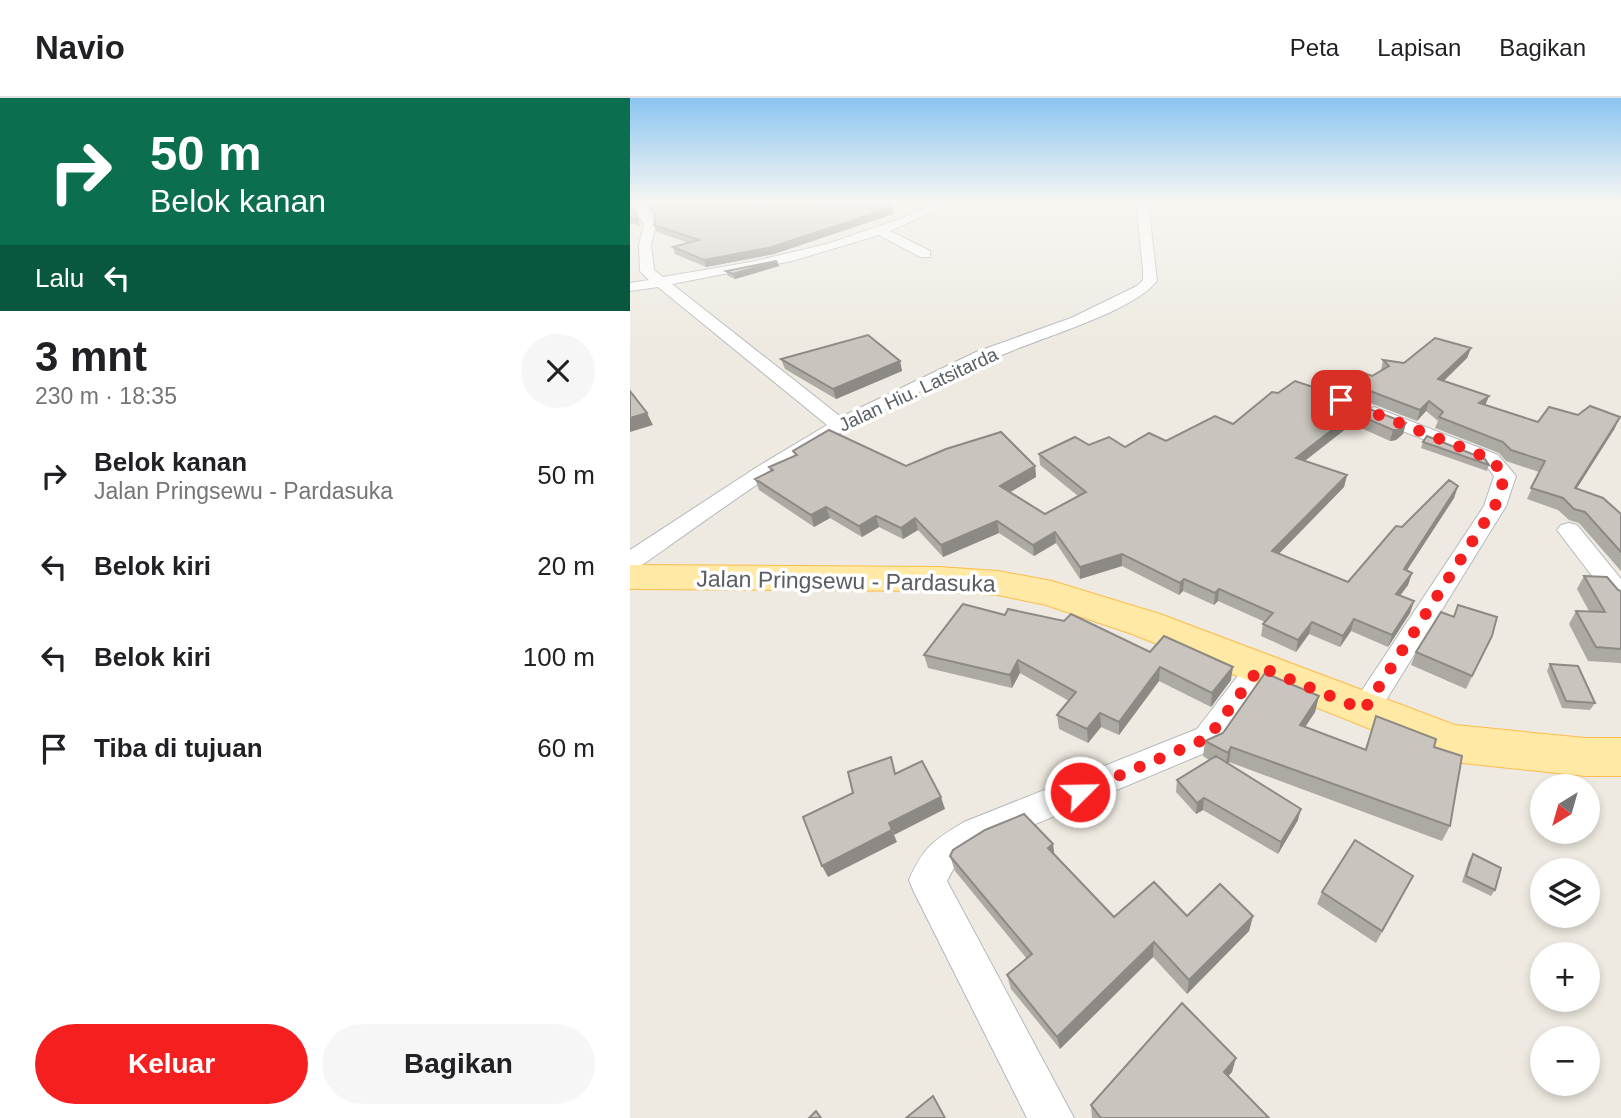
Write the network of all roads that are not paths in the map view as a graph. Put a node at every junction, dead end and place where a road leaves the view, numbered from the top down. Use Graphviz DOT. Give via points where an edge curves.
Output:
graph roads {
  1 [pos="645,250"];
  2 [pos="789,250"];
  3 [pos="813,250"];
  4 [pos="917,250"];
  5 [pos="1148,250"];
  6 [pos="800,253"];
  7 [pos="925,254"];
  8 [pos="659,282"];
  9 [pos="630,287"];
  10 [pos="1354,405"];
  11 [pos="840,425"];
  12 [pos="1569,530"];
  13 [pos="630,561"];
  14 [pos="630,577"];
  15 [pos="1621,596"];
  16 [pos="1260,667"];
  17 [pos="1364,710"];
  18 [pos="1621,757"];
  19 [pos="1051,1118"];
  1 -- 8 [label="street" via="647,271"];
  2 -- 6 [label="street"];
  3 -- 6 [label="street"];
  4 -- 7 [label="street"];
  5 -- 11 [label="street, Jalan Hiu. Latsitarda" via="1150,281 1142,289 1077,321 982,356"];
  6 -- 8 [label="street"];
  8 -- 9 [label="street"];
  8 -- 11 [label="street"];
  10 -- 17 [label="street" via="1491,459 1505,476 1495,506"];
  11 -- 13 [label="street, Jalan Hiu. Latsitarda"];
  12 -- 15 [label="street"];
  14 -- 16 [label="main road, Jalan Pringsewu - Pardasuka" via="998,583 1052,594 1146,624"];
  16 -- 17 [label="main road, Jalan Pringsewu - Pardasuka"];
  16 -- 19 [label="street" via="1208,738 976,832 944,853 928,880"];
  17 -- 18 [label="main road, Jalan Pringsewu - Pardasuka" via="1453,743"];
}
